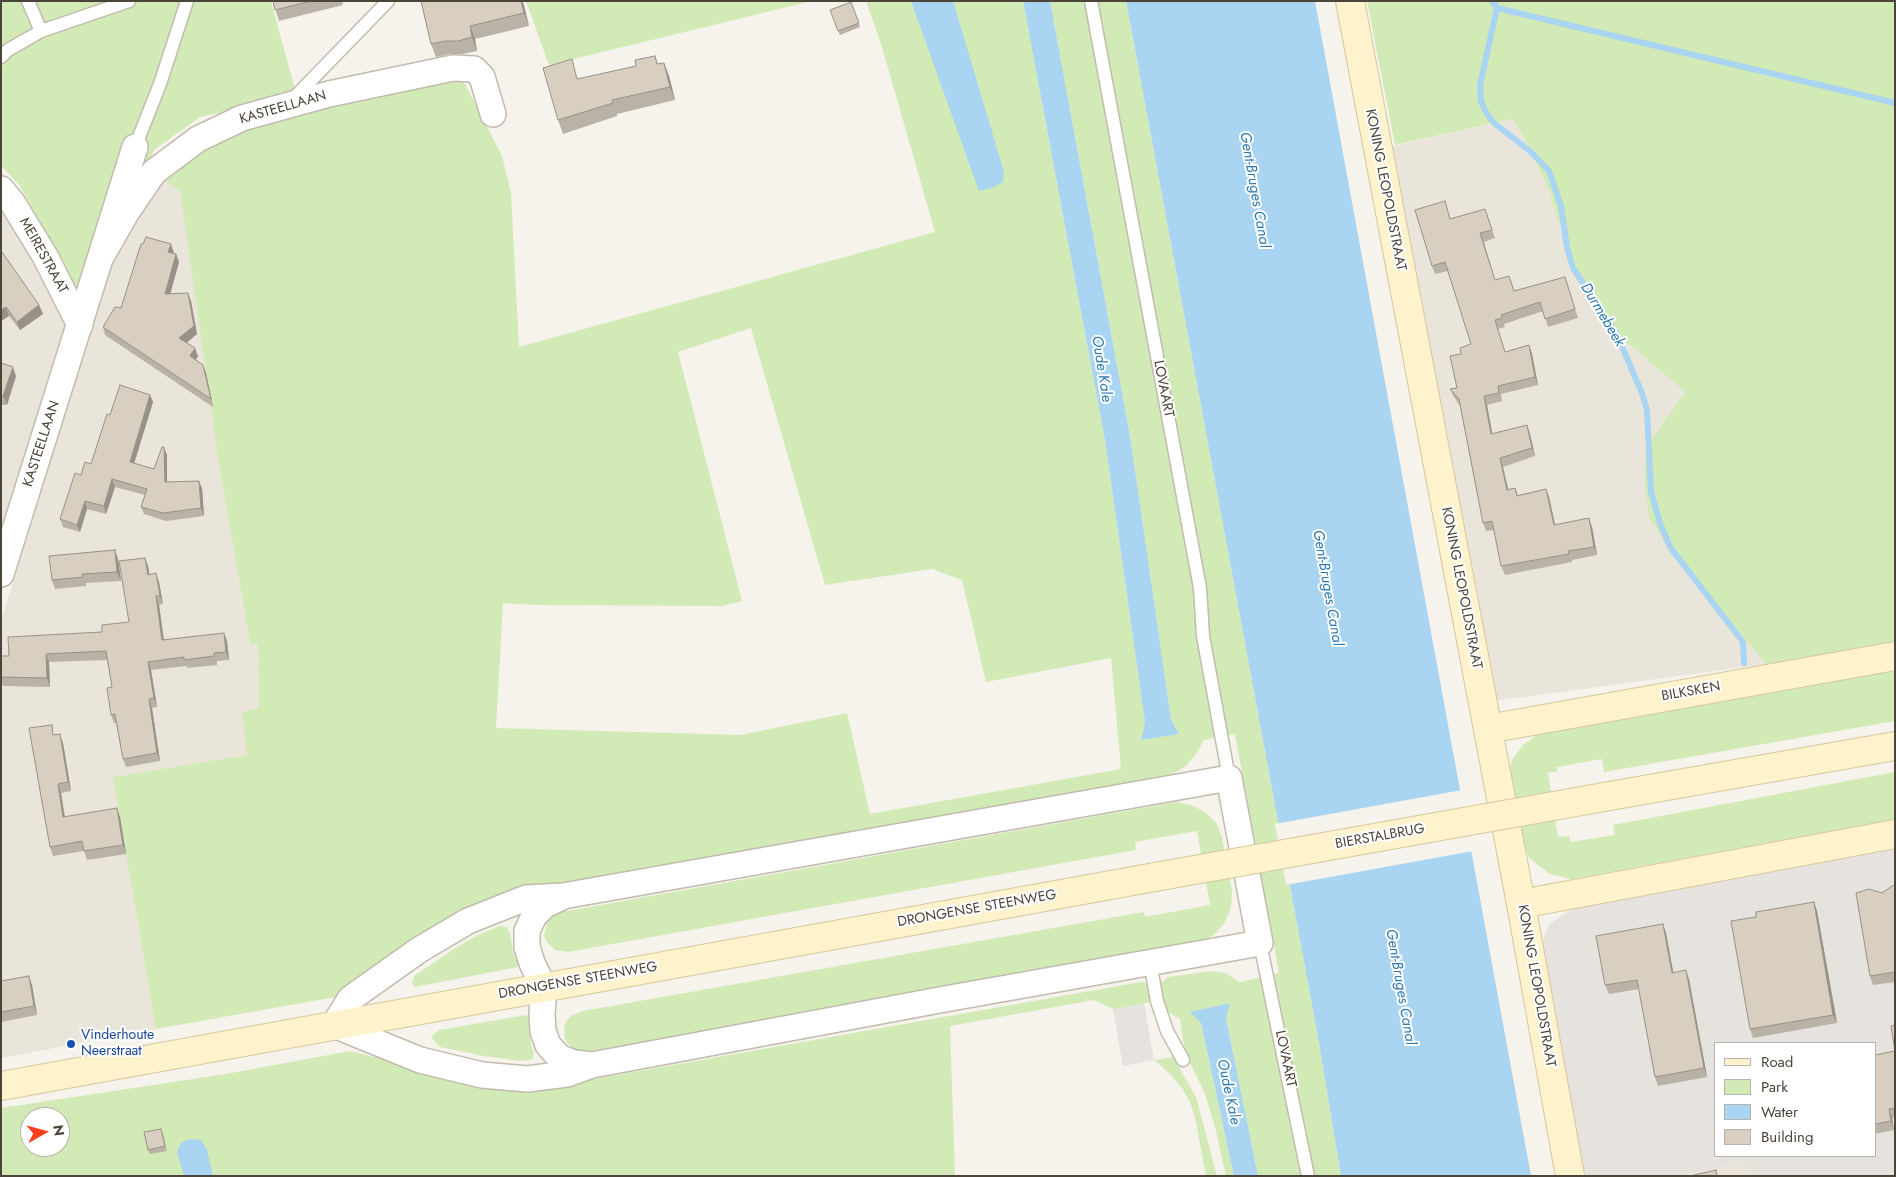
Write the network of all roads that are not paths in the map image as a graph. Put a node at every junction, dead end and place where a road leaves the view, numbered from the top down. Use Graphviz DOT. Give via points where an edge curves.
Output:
graph roads {
  1 [pos="28,1"];
  2 [pos="129,1"];
  3 [pos="187,1"];
  4 [pos="388,1"];
  5 [pos="1091,1"];
  6 [pos="1350,1"];
  7 [pos="41,31"];
  8 [pos="1,57"];
  9 [pos="286,106"];
  10 [pos="494,114"];
  11 [pos="135,147"];
  12 [pos="1,188"];
  13 [pos="101,257"];
  14 [pos="80,325"];
  15 [pos="1,574"];
  16 [pos="1895,656"];
  17 [pos="1488,728"];
  18 [pos="1895,746"];
  19 [pos="1229,778"];
  20 [pos="1895,834"];
  21 [pos="1156,878"];
  22 [pos="563,896"];
  23 [pos="1521,904"];
  24 [pos="1260,943"];
  25 [pos="1150,962"];
  26 [pos="544,987"];
  27 [pos="334,1025"];
  28 [pos="1183,1060"];
  29 [pos="592,1065"];
  30 [pos="1,1086"];
  31 [pos="1308,1176"];
  32 [pos="1570,1176"];
  1 -- 7 [label="lane"];
  2 -- 7 [label="lane"];
  3 -- 11 [label="lane"];
  4 -- 9 [label="lane"];
  5 -- 19 [label="lane, LOVAART" via="1200,588 1203,636"];
  6 -- 17 [label="street, KONING LEOPOLDSTRAAT"];
  7 -- 8 [label="lane"];
  9 -- 10 [label="street, KASTEELLAAN" via="453,68 474,69 482,77"];
  9 -- 13 [label="street, KASTEELLAAN" via="242,118 198,139 154,172"];
  11 -- 13 [label="street, KASTEELLAAN"];
  12 -- 14 [label="street, MEIRESTRAAT" via="45,256"];
  13 -- 14 [label="street, KASTEELLAAN"];
  14 -- 15 [label="street, KASTEELLAAN"];
  16 -- 17 [label="street, BILKSKEN"];
  17 -- 23 [label="street, KONING LEOPOLDSTRAAT"];
  18 -- 21 [label="street, BIERSTALBRUG, bridge"];
  19 -- 22 [label="street"];
  19 -- 24 [label="street"];
  20 -- 23 [label="street"];
  21 -- 26 [label="street, DRONGENSE STEENWEG"];
  22 -- 26 [label="street" via="534,916 527,931 527,948"];
  22 -- 27 [label="street" via="526,898 468,921 419,950 350,999"];
  23 -- 32 [label="street, KONING LEOPOLDSTRAAT"];
  24 -- 25 [label="street"];
  24 -- 31 [label="lane, LOVAART"];
  25 -- 28 [label="lane" via="1159,1008"];
  25 -- 29 [label="street"];
  26 -- 27 [label="street, DRONGENSE STEENWEG"];
  26 -- 29 [label="street" via="542,1022 548,1045 559,1057 574,1064"];
  27 -- 29 [label="street" via="420,1060 482,1075 527,1079 567,1074"];
  27 -- 30 [label="street, DRONGENSE STEENWEG"];
}
